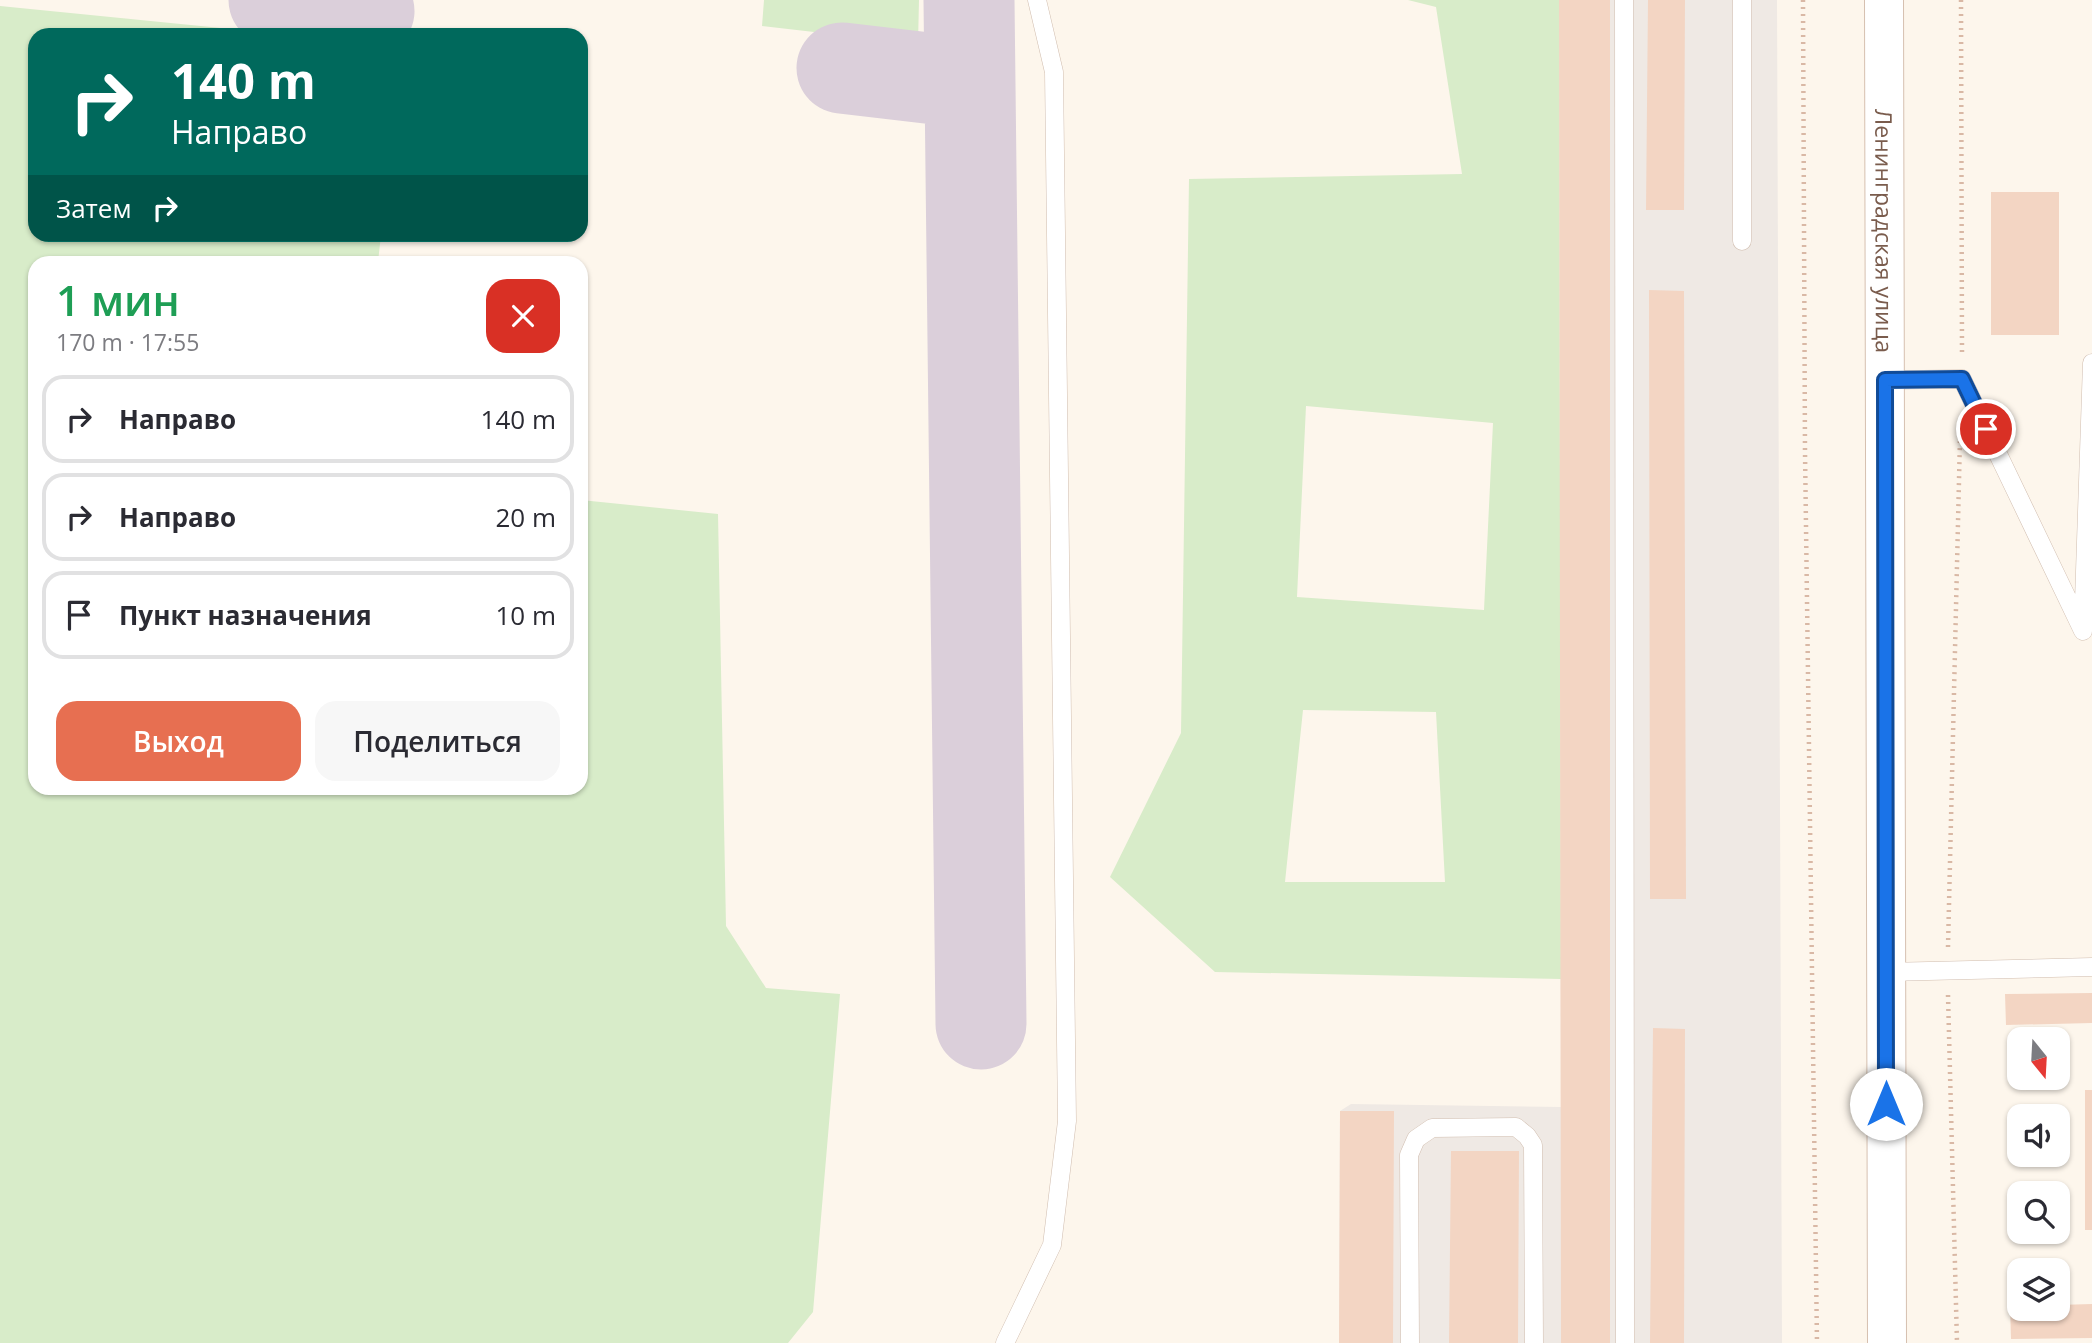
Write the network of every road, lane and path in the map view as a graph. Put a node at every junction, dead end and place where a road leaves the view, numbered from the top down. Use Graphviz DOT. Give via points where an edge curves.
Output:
graph roads {
  1 [pos="1037,0"];
  2 [pos="1623,0"];
  3 [pos="1742,0"];
  4 [pos="1803,0"];
  5 [pos="1884,0"];
  6 [pos="1961,0"];
  7 [pos="1742,241"];
  8 [pos="2092,363"];
  9 [pos="1962,379"];
  10 [pos="1885,380"];
  11 [pos="1961,434"];
  12 [pos="2087,632"];
  13 [pos="2092,967"];
  14 [pos="1948,970"];
  15 [pos="1886,972"];
  16 [pos="1005,1343"];
  17 [pos="1410,1343"];
  18 [pos="1534,1343"];
  19 [pos="1625,1343"];
  20 [pos="1817,1343"];
  21 [pos="1887,1343"];
  22 [pos="1957,1343"];
  1 -- 16 [label="lane" via="1054,72 1067,1121 1052,1245"];
  2 -- 19 [label="lane"];
  3 -- 7 [label="lane"];
  4 -- 20 [label="path"];
  5 -- 10 [label="main road, Ленинградская улица"];
  6 -- 9 [label="path"];
  8 -- 12 [label="lane"];
  9 -- 10 [label="lane"];
  9 -- 12 [label="lane"];
  10 -- 15 [label="main road, Ленинградская улица"];
  11 -- 14 [label="path"];
  13 -- 14 [label="lane"];
  14 -- 15 [label="lane"];
  14 -- 22 [label="path"];
  15 -- 21 [label="main road, Ленинградская улица"];
  17 -- 18 [label="lane" via="1409,1155 1416,1139 1432,1128 1516,1127 1533,1145"];
}
